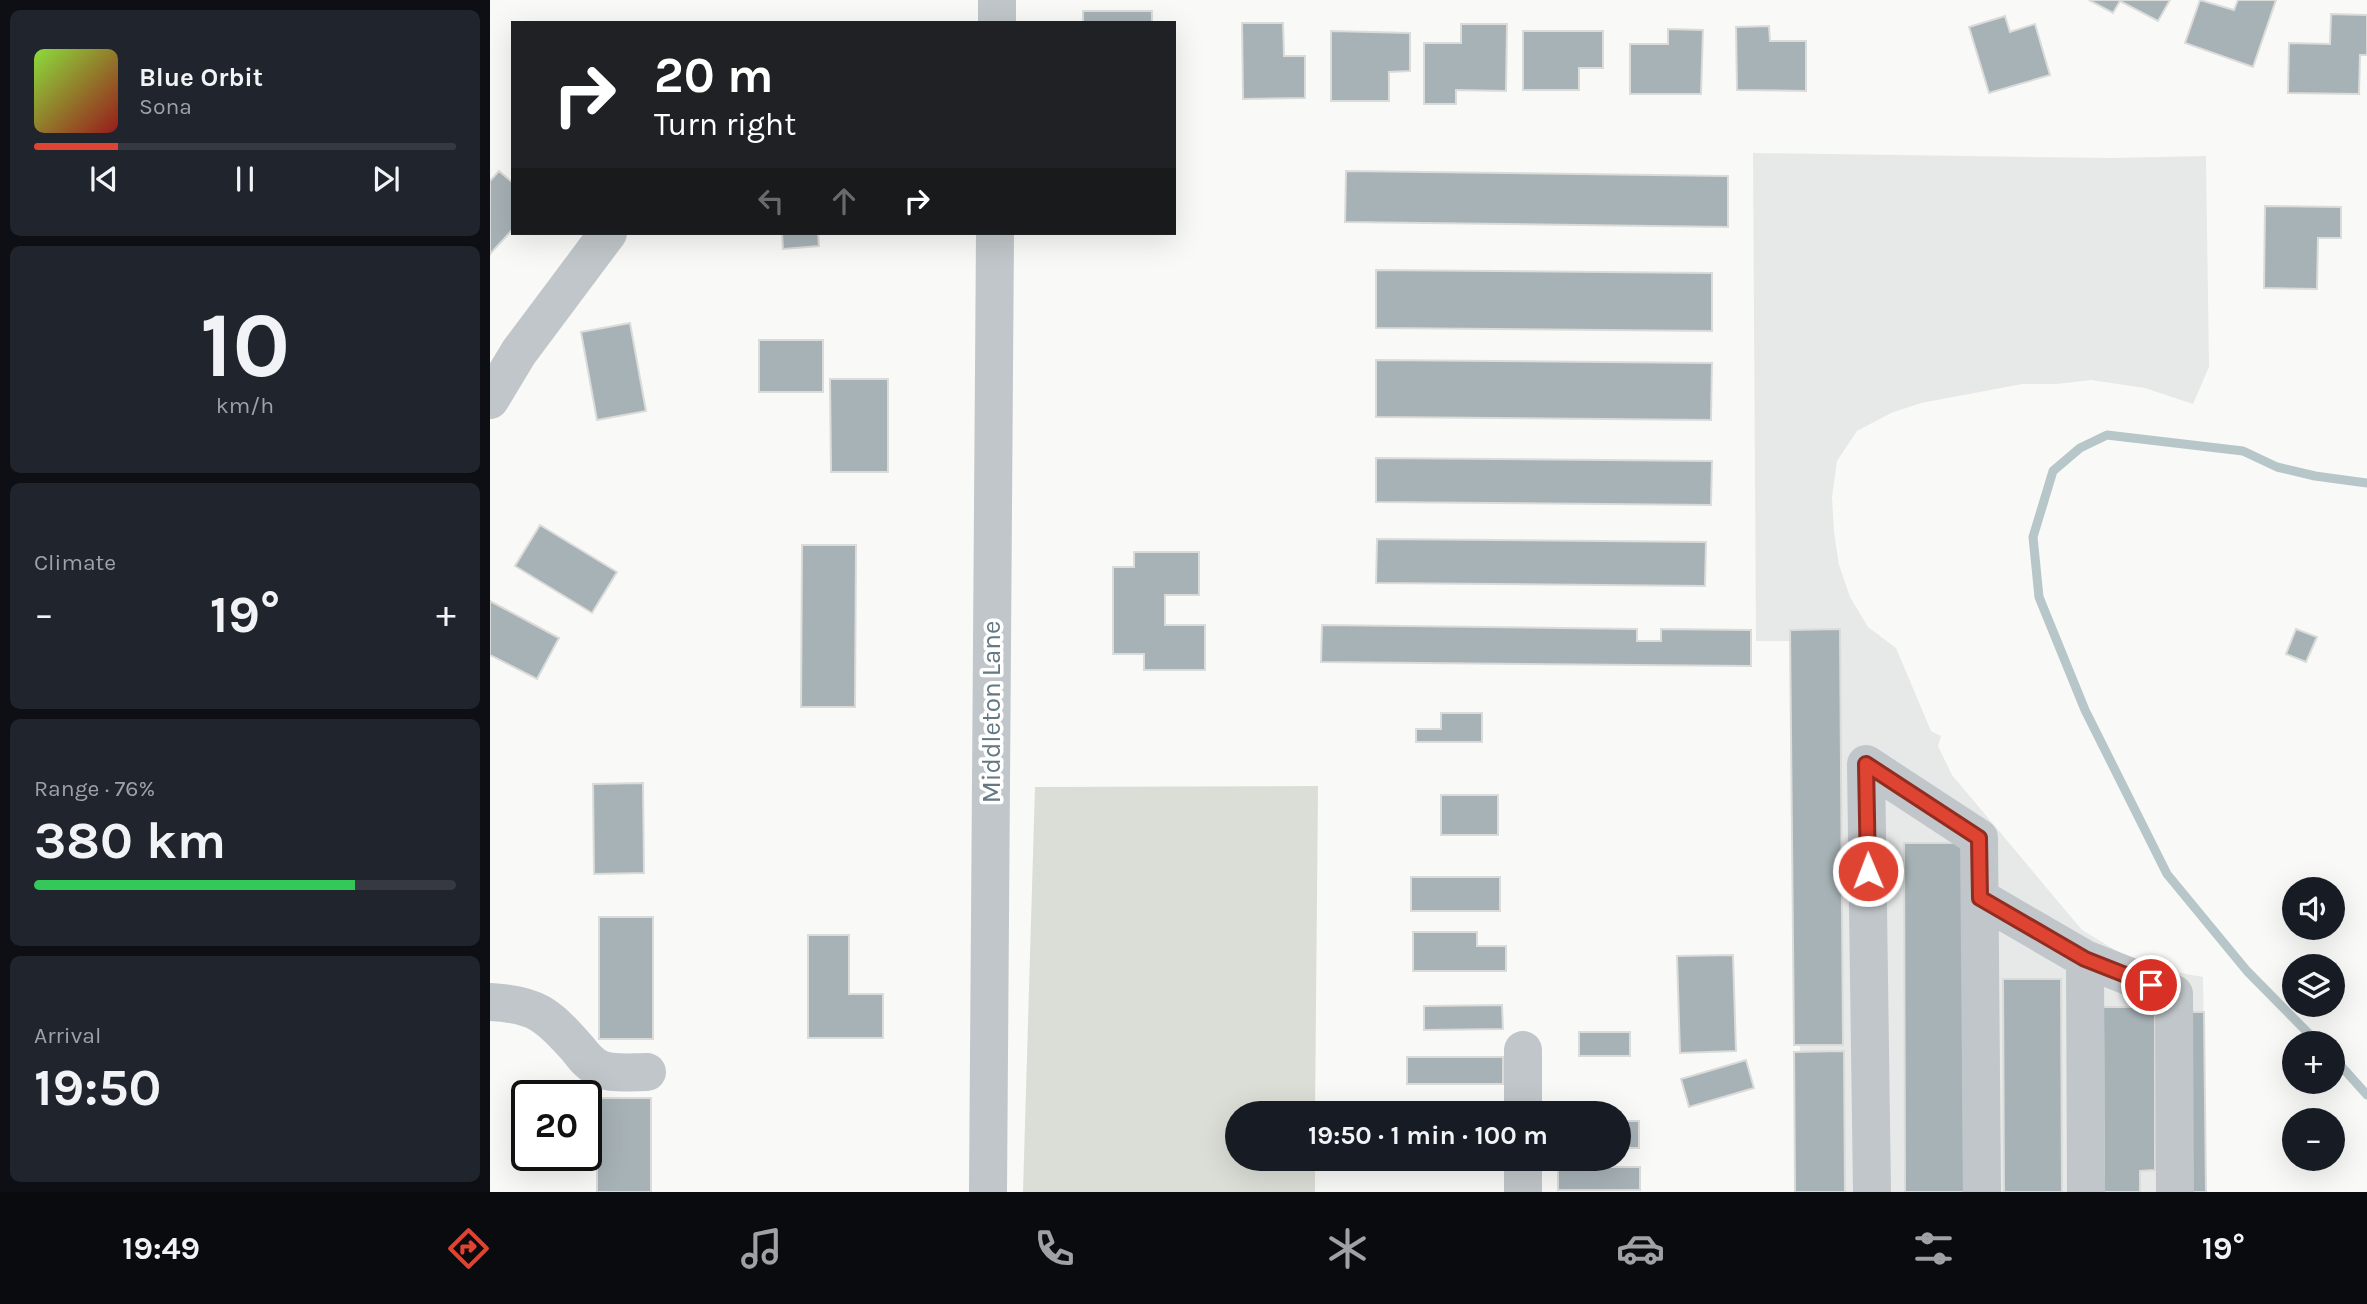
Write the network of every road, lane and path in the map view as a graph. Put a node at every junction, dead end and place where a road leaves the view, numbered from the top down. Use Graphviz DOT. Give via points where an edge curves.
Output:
graph roads {
  1 [pos="997,0"];
  2 [pos="997,21"];
  3 [pos="607,235"];
  4 [pos="995,235"];
  5 [pos="490,400"];
  6 [pos="1980,898"];
  7 [pos="2085,959"];
  8 [pos="490,1002"];
  9 [pos="1523,1050"];
  10 [pos="646,1072"];
  11 [pos="1523,1101"];
  12 [pos="1523,1171"];
  13 [pos="988,1192"];
  14 [pos="1523,1192"];
  15 [pos="1872,1192"];
  16 [pos="1982,1192"];
  17 [pos="2086,1192"];
  18 [pos="2175,1192"];
  1 -- 2 [label="street"];
  3 -- 5 [label="street" via="519,352"];
  4 -- 13 [label="street, Middleton Lane"];
  6 -- 7 [label="street"];
  6 -- 15 [label="street" via="1979,838 1866,764"];
  6 -- 16 [label="street"];
  7 -- 17 [label="street"];
  7 -- 18 [label="street" via="2174,994"];
  8 -- 10 [label="street" via="516,1003 537,1011 600,1069"];
  9 -- 11 [label="street"];
  12 -- 14 [label="street"];
}
